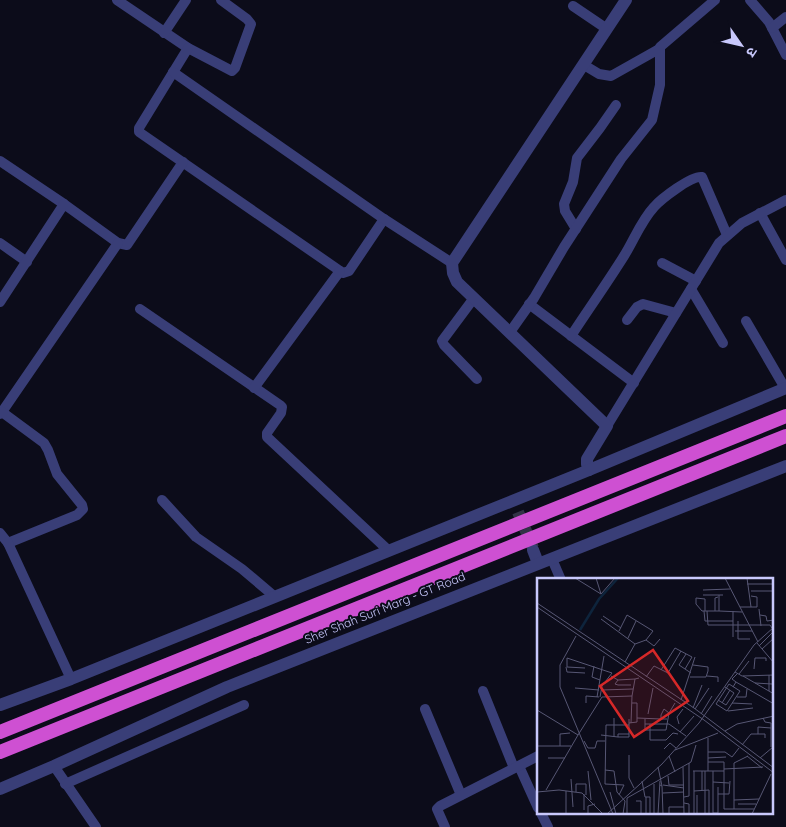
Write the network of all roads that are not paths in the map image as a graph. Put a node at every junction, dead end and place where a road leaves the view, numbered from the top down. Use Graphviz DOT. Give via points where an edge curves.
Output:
graph roads {
  1 [pos="117,0"];
  2 [pos="186,0"];
  3 [pos="221,0"];
  4 [pos="626,0"];
  5 [pos="715,0"];
  6 [pos="750,0"];
  7 [pos="573,6"];
  8 [pos="786,17"];
  9 [pos="772,28"];
  10 [pos="607,29"];
  11 [pos="164,33"];
  12 [pos="188,48"];
  13 [pos="660,49"];
  14 [pos="786,55"];
  15 [pos="584,64"];
  16 [pos="173,72"];
  17 [pos="616,105"];
  18 [pos="0,161"];
  19 [pos="183,162"];
  20 [pos="786,200"];
  21 [pos="64,204"];
  22 [pos="760,213"];
  23 [pos="384,219"];
  24 [pos="576,229"];
  25 [pos="727,235"];
  26 [pos="118,242"];
  27 [pos="0,243"];
  28 [pos="786,260"];
  29 [pos="27,262"];
  30 [pos="452,263"];
  31 [pos="662,263"];
  32 [pos="340,271"];
  33 [pos="693,285"];
  34 [pos="474,298"];
  35 [pos="0,302"];
  36 [pos="530,304"];
  37 [pos="140,309"];
  38 [pos="676,313"];
  39 [pos="627,320"];
  40 [pos="746,320"];
  41 [pos="510,332"];
  42 [pos="571,336"];
  43 [pos="723,343"];
  44 [pos="477,378"];
  45 [pos="634,383"];
  46 [pos="254,388"];
  47 [pos="786,388"];
  48 [pos="1,412"];
  49 [pos="786,416"];
  50 [pos="607,426"];
  51 [pos="786,436"];
  52 [pos="786,466"];
  53 [pos="589,470"];
  54 [pos="162,500"];
  55 [pos="513,500"];
  56 [pos="518,512"];
  57 [pos="0,533"];
  58 [pos="8,543"];
  59 [pos="388,550"];
  60 [pos="534,550"];
  61 [pos="552,559"];
  62 [pos="538,563"];
  63 [pos="560,578"];
  64 [pos="274,596"];
  65 [pos="71,678"];
  66 [pos="483,691"];
  67 [pos="0,705"];
  68 [pos="244,705"];
  69 [pos="425,709"];
  70 [pos="0,732"];
  71 [pos="0,752"];
  72 [pos="537,757"];
  73 [pos="54,766"];
  74 [pos="517,767"];
  75 [pos="66,784"];
  76 [pos="0,789"];
  77 [pos="461,795"];
  78 [pos="537,806"];
  79 [pos="542,814"];
  80 [pos="96,827"];
  81 [pos="445,827"];
  82 [pos="548,827"];
  1 -- 11 [label="street"];
  2 -- 11 [label="street"];
  3 -- 12 [label="street" via="251,24 234,70 228,70"];
  4 -- 10 [label="street"];
  5 -- 13 [label="street"];
  6 -- 9 [label="street"];
  7 -- 10 [label="street"];
  8 -- 9 [label="street"];
  9 -- 14 [label="street"];
  10 -- 15 [label="street"];
  11 -- 12 [label="street"];
  12 -- 16 [label="street"];
  13 -- 15 [label="street" via="611,76 599,74"];
  13 -- 24 [label="street" via="660,85 654,116 626,152"];
  15 -- 30 [label="street"];
  16 -- 19 [label="street" via="138,131"];
  16 -- 23 [label="street"];
  17 -- 24 [label="street" via="577,158 573,182 564,204"];
  18 -- 21 [label="street"];
  19 -- 26 [label="street" via="128,244"];
  19 -- 32 [label="street"];
  20 -- 22 [label="street"];
  21 -- 26 [label="street"];
  21 -- 29 [label="street"];
  22 -- 25 [label="street"];
  22 -- 28 [label="street"];
  23 -- 30 [label="street"];
  23 -- 32 [label="street" via="349,271 345,274"];
  24 -- 36 [label="street"];
  25 -- 33 [label="street" via="714,249"];
  25 -- 42 [label="street" via="702,177 696,177 669,194 641,225"];
  26 -- 48 [label="street"];
  27 -- 29 [label="street"];
  29 -- 35 [label="street"];
  30 -- 34 [label="street" via="455,278"];
  31 -- 33 [label="street"];
  32 -- 46 [label="street"];
  33 -- 38 [label="street"];
  33 -- 43 [label="street"];
  34 -- 41 [label="street"];
  34 -- 44 [label="street" via="442,341"];
  36 -- 41 [label="street"];
  36 -- 42 [label="street"];
  37 -- 46 [label="street"];
  38 -- 39 [label="street" via="643,304"];
  38 -- 45 [label="street"];
  40 -- 47 [label="street"];
  41 -- 50 [label="street"];
  42 -- 45 [label="street"];
  45 -- 50 [label="street"];
  46 -- 59 [label="street" via="282,409 267,433 269,438"];
  47 -- 53 [label="street"];
  48 -- 58 [label="street" via="44,443 58,474 83,510"];
  49 -- 70 [label="highway"];
  50 -- 53 [label="street" via="587,459"];
  51 -- 71 [label="highway, Sher Shah Suri Marg - GT Road"];
  52 -- 61 [label="street, Sher Shah Suri Marg - GT Road"];
  53 -- 55 [label="street"];
  54 -- 64 [label="street" via="196,537"];
  55 -- 56 [label="street"];
  55 -- 59 [label="street"];
  57 -- 58 [label="street"];
  58 -- 65 [label="street"];
  59 -- 64 [label="street"];
  60 -- 62 [label="street"];
  61 -- 62 [label="street, Sher Shah Suri Marg - GT Road"];
  61 -- 63 [label="street"];
  62 -- 73 [label="street, Sher Shah Suri Marg - GT Road" via="227,687"];
  64 -- 65 [label="street"];
  65 -- 67 [label="street"];
  66 -- 74 [label="street"];
  68 -- 75 [label="street"];
  69 -- 77 [label="street"];
  72 -- 74 [label="street"];
  73 -- 75 [label="street"];
  73 -- 76 [label="street, Sher Shah Suri Marg - GT Road"];
  74 -- 77 [label="street"];
  74 -- 78 [label="street"];
  75 -- 80 [label="street"];
  77 -- 81 [label="street" via="438,807"];
  79 -- 82 [label="street"];
}
